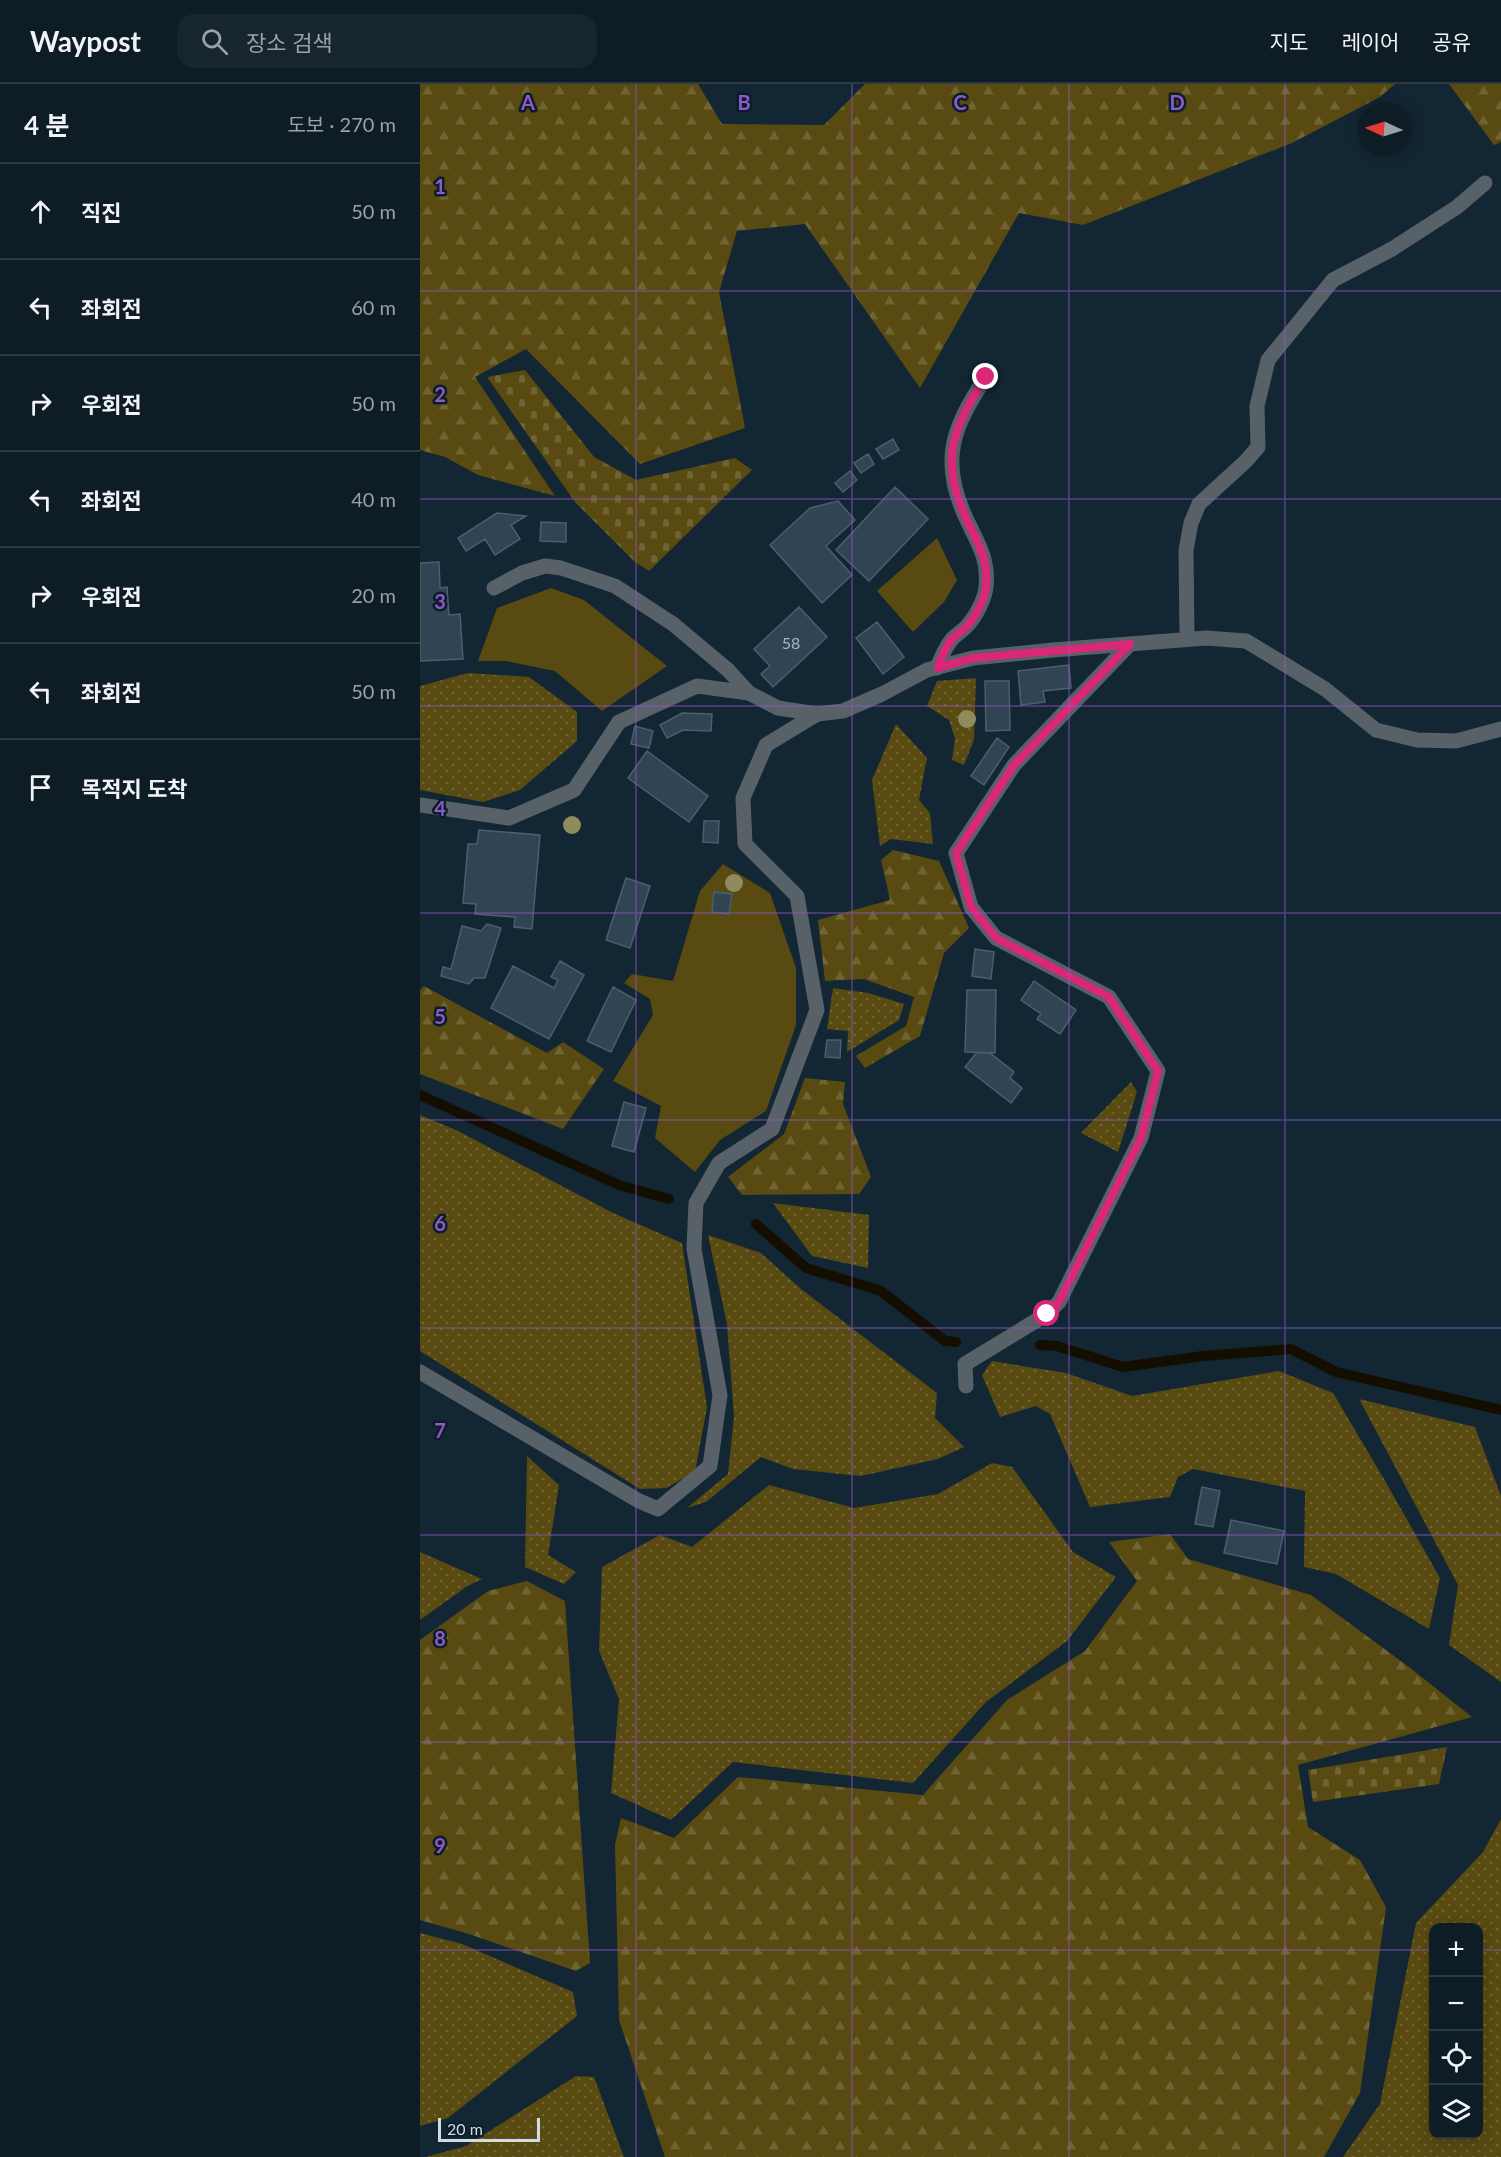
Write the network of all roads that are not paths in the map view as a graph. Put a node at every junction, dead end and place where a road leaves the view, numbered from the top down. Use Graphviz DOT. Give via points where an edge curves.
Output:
graph roads {
  1 [pos="1485,183"];
  2 [pos="986,377"];
  3 [pos="494,588"];
  4 [pos="1187,639"];
  5 [pos="1130,644"];
  6 [pos="938,668"];
  7 [pos="749,693"];
  8 [pos="817,714"];
  9 [pos="1501,729"];
  10 [pos="420,805"];
  11 [pos="420,1372"];
  12 [pos="966,1386"];
  1 -- 4 [label="street" via="1457,207 1392,249 1333,280 1268,360 1257,406 1258,447 1199,504 1191,523 1186,550"];
  2 -- 6 [label="street" via="965,408 952,444 950,467 965,516 987,564 986,590 968,626 944,651"];
  3 -- 7 [label="street" via="545,566 615,586 673,624"];
  4 -- 5 [label="street"];
  4 -- 9 [label="street" via="1246,641 1325,690 1376,730 1417,740 1456,741"];
  5 -- 6 [label="street" via="973,658"];
  5 -- 12 [label="street" via="1014,765 956,853 971,907 996,938 1109,997 1158,1071 1141,1138 1059,1302 1047,1314 965,1364"];
  6 -- 8 [label="street" via="843,711"];
  7 -- 8 [label="street" via="778,708"];
  7 -- 10 [label="street" via="697,686 619,722 574,790 509,818"];
  8 -- 11 [label="street" via="766,745 743,798 745,844 797,896 817,1010 772,1129 719,1163 696,1203 694,1250 720,1395 710,1467 658,1509"];
}
